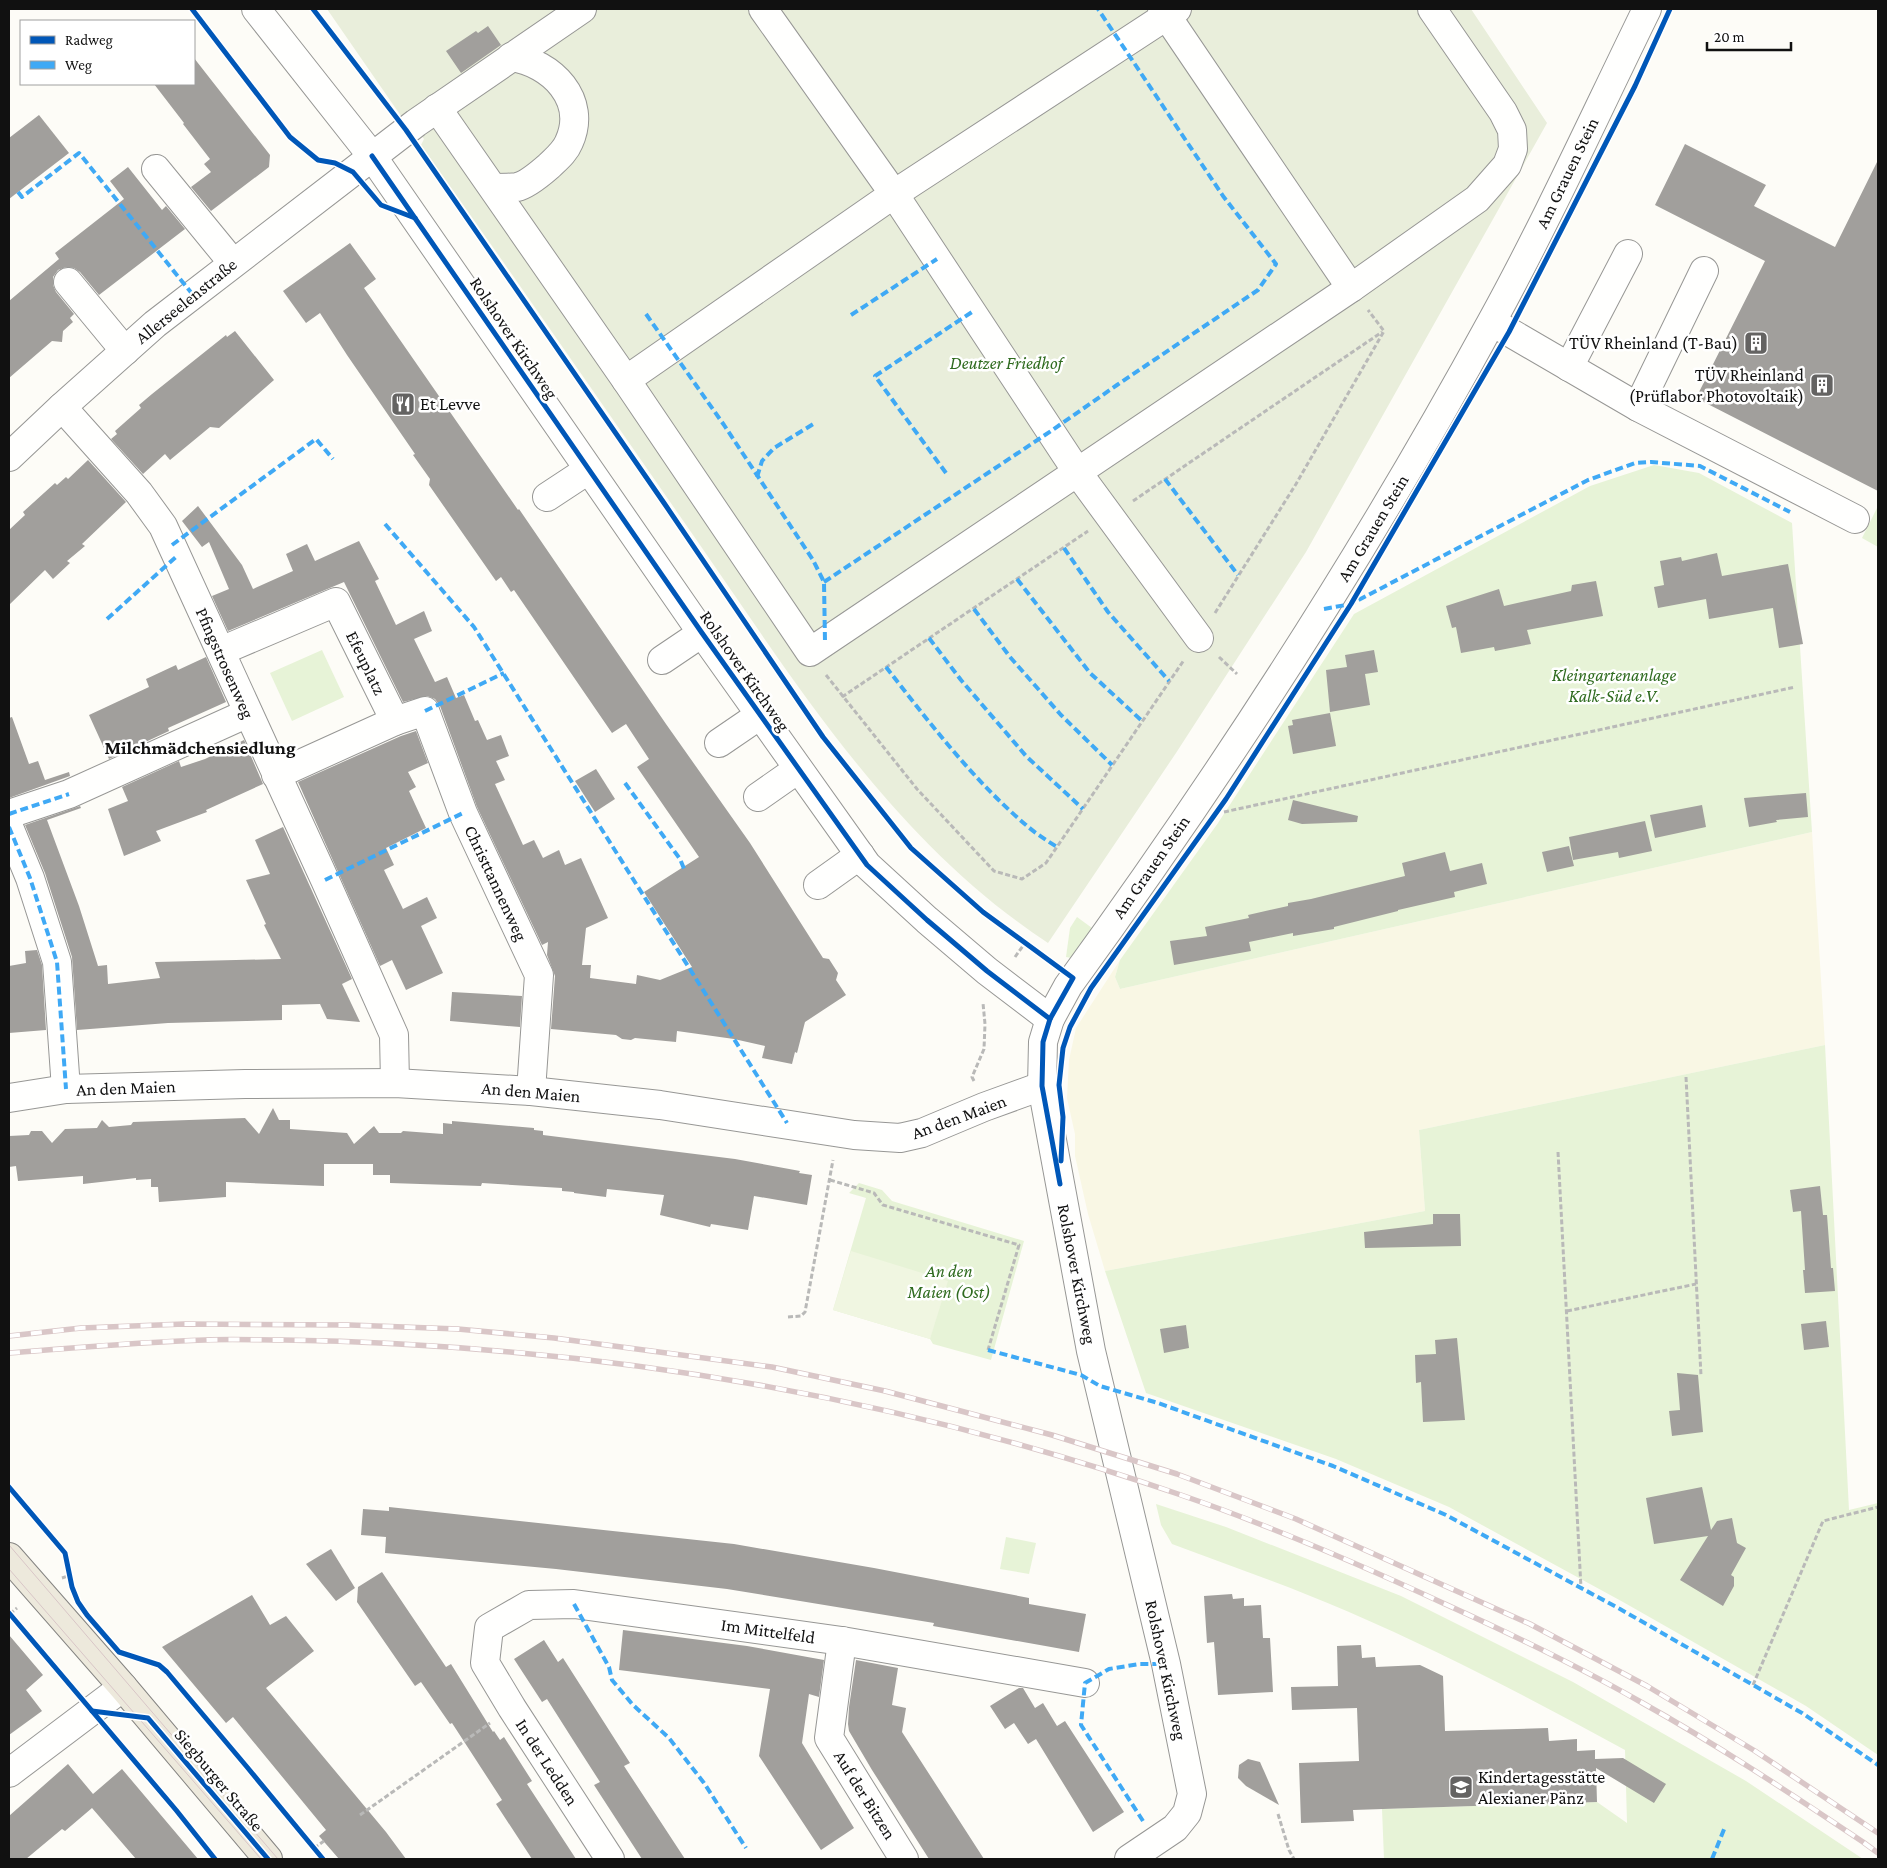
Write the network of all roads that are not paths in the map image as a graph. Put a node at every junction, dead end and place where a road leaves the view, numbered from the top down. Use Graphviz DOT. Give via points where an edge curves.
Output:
graph roads {
  1 [pos="256,9"];
  2 [pos="582,9"];
  3 [pos="763,9"];
  4 [pos="1432,9"];
  5 [pos="1647,9"];
  6 [pos="1169,11"];
  7 [pos="511,57"];
  8 [pos="437,108"];
  9 [pos="372,156"];
  10 [pos="156,169"];
  11 [pos="494,188"];
  12 [pos="894,194"];
  13 [pos="1628,254"];
  14 [pos="233,263"];
  15 [pos="1704,271"];
  16 [pos="68,282"];
  17 [pos="1351,288"];
  18 [pos="1492,322"];
  19 [pos="125,350"];
  20 [pos="1569,367"];
  21 [pos="626,380"];
  22 [pos="62,407"];
  23 [pos="1638,407"];
  24 [pos="9,457"];
  25 [pos="588,470"];
  26 [pos="1078,473"];
  27 [pos="547,497"];
  28 [pos="1854,519"];
  29 [pos="702,633"];
  30 [pos="1199,638"];
  31 [pos="221,651"];
  32 [pos="662,660"];
  33 [pos="248,713"];
  34 [pos="760,715"];
  35 [pos="395,721"];
  36 [pos="719,742"];
  37 [pos="798,769"];
  38 [pos="276,774"];
  39 [pos="758,797"];
  40 [pos="9,814"];
  41 [pos="9,828"];
  42 [pos="860,855"];
  43 [pos="818,885"];
  44 [pos="1050,1019"];
  45 [pos="395,1083"];
  46 [pos="1042,1086"];
  47 [pos="66,1089"];
  48 [pos="531,1091"];
  49 [pos="9,1098"];
  50 [pos="9,1557"];
  51 [pos="842,1641"];
  52 [pos="485,1663"];
  53 [pos="1085,1683"];
  54 [pos="123,1687"];
  55 [pos="9,1774"];
  56 [pos="268,1859"];
  57 [pos="610,1859"];
  58 [pos="904,1859"];
  59 [pos="1129,1859"];
  1 -- 9 [label="street, Rolshover Kirchweg"];
  2 -- 7 [label="street"];
  3 -- 12 [label="street"];
  4 -- 17 [label="street" via="1503,112 1512,130 1514,149 1507,164 1477,199"];
  5 -- 18 [label="street, Am Grauen Stein"];
  6 -- 12 [label="street"];
  6 -- 17 [label="street"];
  7 -- 8 [label="street"];
  7 -- 11 [label="street" via="537,65 560,83 574,112 574,128 569,144 544,171 519,187"];
  8 -- 9 [label="street, Allerseelenstraße"];
  8 -- 11 [label="street"];
  9 -- 14 [label="street, Allerseelenstraße"];
  9 -- 25 [label="street, Rolshover Kirchweg"];
  10 -- 14 [label="street"];
  11 -- 21 [label="street"];
  12 -- 21 [label="street"];
  12 -- 26 [label="street"];
  13 -- 20 [label="street"];
  14 -- 19 [label="street, Allerseelenstraße"];
  15 -- 23 [label="street"];
  16 -- 19 [label="street"];
  17 -- 26 [label="street"];
  18 -- 20 [label="street"];
  18 -- 44 [label="street, Am Grauen Stein" via="1411,466 1244,735 1068,986"];
  19 -- 22 [label="street, Allerseelenstraße"];
  20 -- 23 [label="street"];
  21 -- 26 [label="street" via="810,652"];
  22 -- 24 [label="street, Allerseelenstraße"];
  22 -- 31 [label="street, Pfingstrosenweg" via="139,493 163,526"];
  23 -- 28 [label="street"];
  25 -- 27 [label="street"];
  25 -- 29 [label="street, Rolshover Kirchweg"];
  26 -- 30 [label="street"];
  29 -- 32 [label="street"];
  29 -- 34 [label="street, Rolshover Kirchweg"];
  31 -- 33 [label="street, Pfingstrosenweg"];
  31 -- 35 [label="street, Efeuplatz" via="336,602"];
  33 -- 38 [label="street, Pfingstrosenweg"];
  33 -- 40 [label="street" via="69,794"];
  34 -- 36 [label="street"];
  34 -- 37 [label="street, Rolshover Kirchweg"];
  35 -- 38 [label="street"];
  35 -- 48 [label="street, Christtannenweg" via="425,711 463,813 539,975"];
  37 -- 39 [label="street"];
  37 -- 42 [label="street, Rolshover Kirchweg"];
  38 -- 45 [label="street, Pfingstrosenweg" via="394,1035"];
  41 -- 47 [label="street" via="30,878 57,962"];
  42 -- 43 [label="street"];
  42 -- 44 [label="street, Rolshover Kirchweg" via="926,920"];
  44 -- 46 [label="street, Rolshover Kirchweg" via="1043,1042"];
  45 -- 47 [label="street, An den Maien"];
  45 -- 48 [label="street, An den Maien"];
  46 -- 48 [label="street, An den Maien" via="900,1138 854,1135 660,1105"];
  46 -- 59 [label="street, Rolshover Kirchweg" via="1091,1351 1166,1664 1192,1794 1187,1812 1175,1828"];
  47 -- 49 [label="street, An den Maien"];
  50 -- 54 [label="main road, Siegburger Straße"];
  51 -- 52 [label="street, Im Mittelfeld" via="574,1604 529,1605 489,1628"];
  51 -- 53 [label="street, Im Mittelfeld"];
  51 -- 58 [label="street, Auf der Bitzen" via="829,1738"];
  52 -- 57 [label="street, In der Ledden"];
  54 -- 55 [label="street"];
  54 -- 56 [label="main road, Siegburger Straße"];
}
